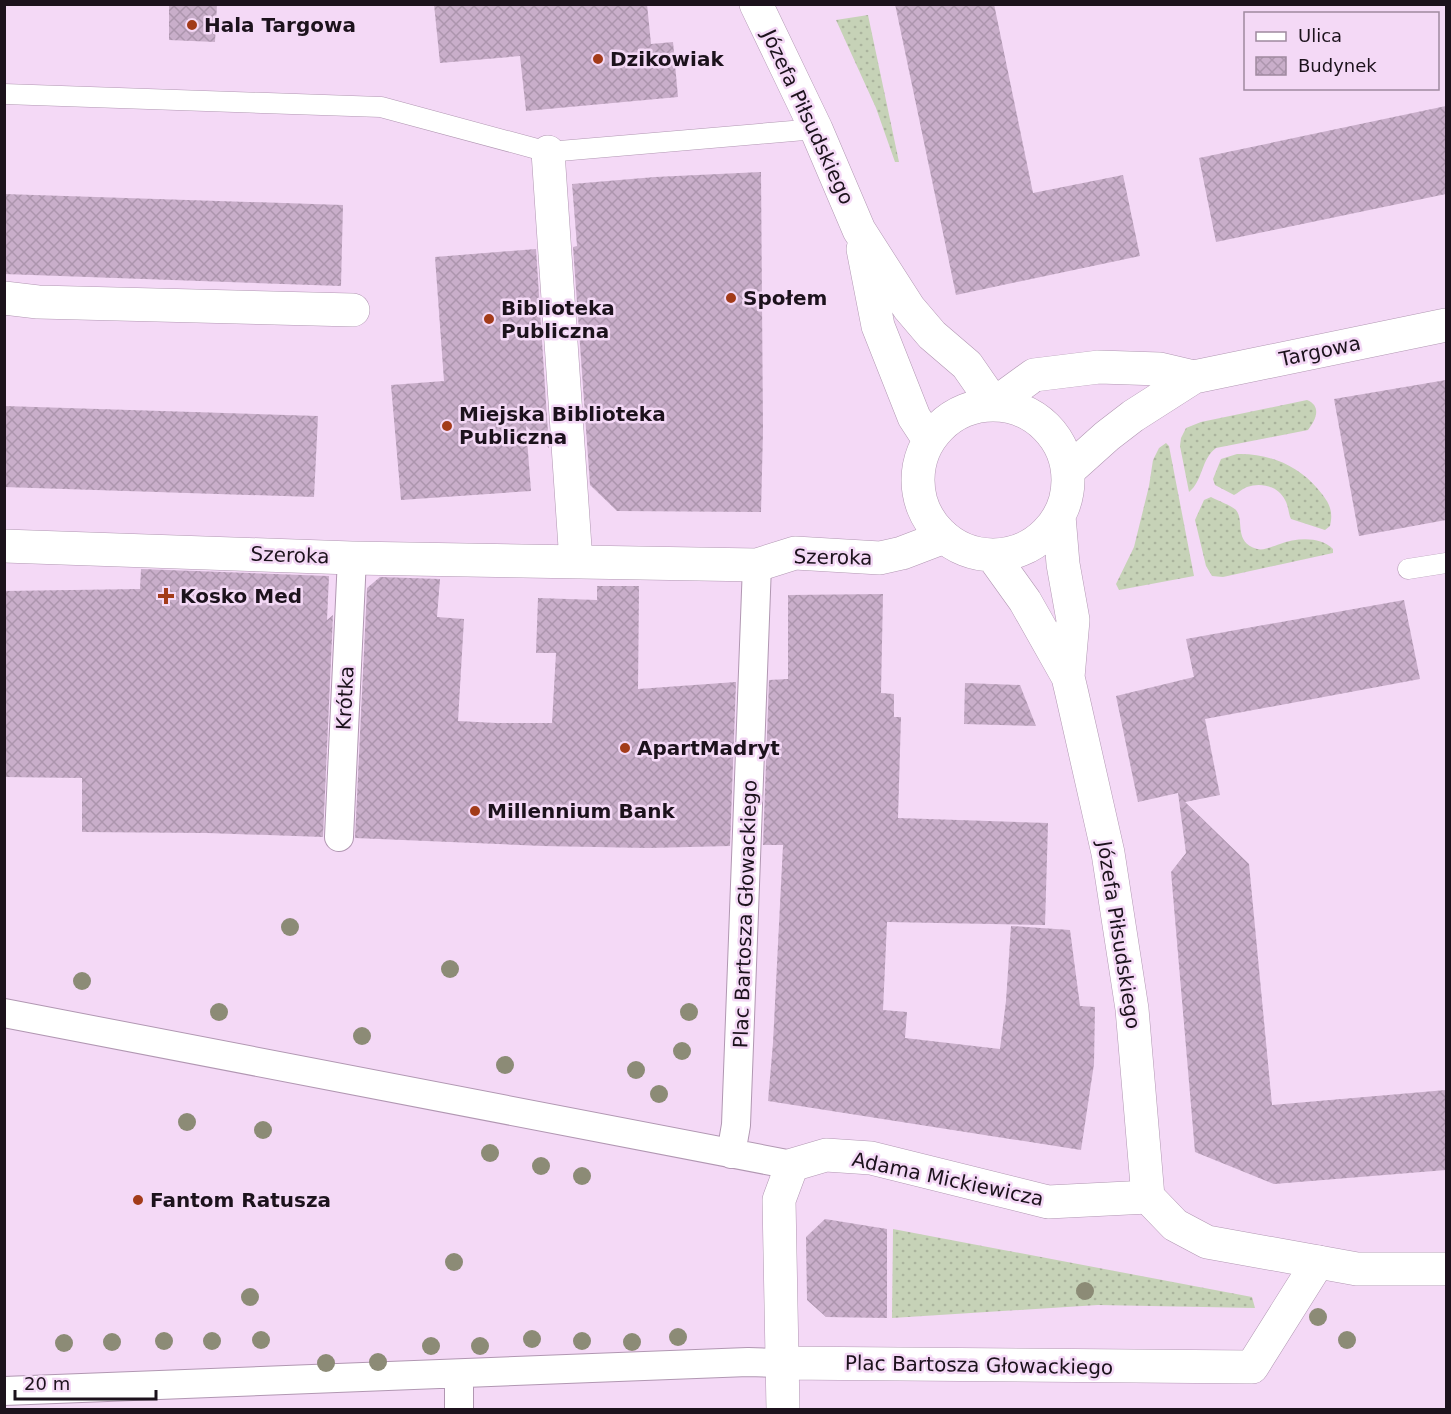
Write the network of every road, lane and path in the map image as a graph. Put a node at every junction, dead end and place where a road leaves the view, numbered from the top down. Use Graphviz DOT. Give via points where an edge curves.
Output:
graph roads {
  1 [pos="756,4"];
  2 [pos="4,94"];
  3 [pos="816,129"];
  4 [pos="548,152"];
  5 [pos="859,230"];
  6 [pos="4,298"];
  7 [pos="353,310"];
  8 [pos="1446,325"];
  9 [pos="1194,377"];
  10 [pos="994,404"];
  11 [pos="928,440"];
  12 [pos="1068,471"];
  13 [pos="1059,516"];
  14 [pos="944,537"];
  15 [pos="4,546"];
  16 [pos="992,555"];
  17 [pos="352,558"];
  18 [pos="576,562"];
  19 [pos="1446,563"];
  20 [pos="757,565"];
  21 [pos="1408,569"];
  22 [pos="1068,677"];
  23 [pos="339,837"];
  24 [pos="4,1013"];
  25 [pos="731,1154"];
  26 [pos="792,1165"];
  27 [pos="1148,1197"];
  28 [pos="1318,1262"];
  29 [pos="1446,1269"];
  30 [pos="782,1363"];
  31 [pos="459,1375"];
  32 [pos="4,1391"];
  33 [pos="459,1410"];
  34 [pos="783,1410"];
  1 -- 3 [label="street, Józefa Piłsudskiego"];
  2 -- 4 [label="lane" via="381,107"];
  3 -- 4 [label="lane"];
  3 -- 5 [label="street, Józefa Piłsudskiego"];
  4 -- 18 [label="street"];
  5 -- 10 [label="street, Józefa Piłsudskiego" via="909,308 932,335 967,365"];
  5 -- 11 [label="street, Józefa Piłsudskiego" via="878,326 914,417"];
  6 -- 7 [label="street"];
  8 -- 9 [label="street, Targowa"];
  9 -- 10 [label="street, Targowa" via="1160,369 1099,367 1034,375"];
  9 -- 12 [label="street, Targowa" via="1133,416"];
  10 -- 11 [label="street" via="969,408 946,420"];
  10 -- 12 [label="street" via="1028,412 1042,423 1056,438"];
  11 -- 14 [label="street" via="917,481 930,521"];
  12 -- 13 [label="street" via="1066,497"];
  13 -- 16 [label="street" via="1032,545 1010,554"];
  13 -- 22 [label="street, Józefa Piłsudskiego" via="1073,620"];
  14 -- 16 [label="street" via="964,549"];
  14 -- 20 [label="street, Szeroka" via="880,558 795,553"];
  15 -- 17 [label="street, Szeroka"];
  16 -- 22 [label="street, Józefa Piłsudskiego" via="1025,601"];
  17 -- 18 [label="street, Szeroka"];
  17 -- 23 [label="street, Krótka"];
  18 -- 20 [label="street, Szeroka"];
  19 -- 21 [label="lane"];
  20 -- 25 [label="street, Plac Bartosza Głowackiego" via="736,1125"];
  22 -- 27 [label="street, Józefa Piłsudskiego" via="1108,854 1132,1009"];
  24 -- 25 [label="street"];
  25 -- 26 [label="street"];
  26 -- 27 [label="street, Adama Mickiewicza" via="826,1155 871,1158 1048,1202"];
  26 -- 30 [label="street" via="779,1200"];
  27 -- 28 [label="street" via="1175,1225 1208,1242"];
  28 -- 29 [label="street" via="1357,1269"];
  28 -- 30 [label="street, Plac Bartosza Głowackiego" via="1251,1367"];
  30 -- 31 [label="street"];
  30 -- 34 [label="street"];
  31 -- 32 [label="street"];
  31 -- 33 [label="street"];
}
